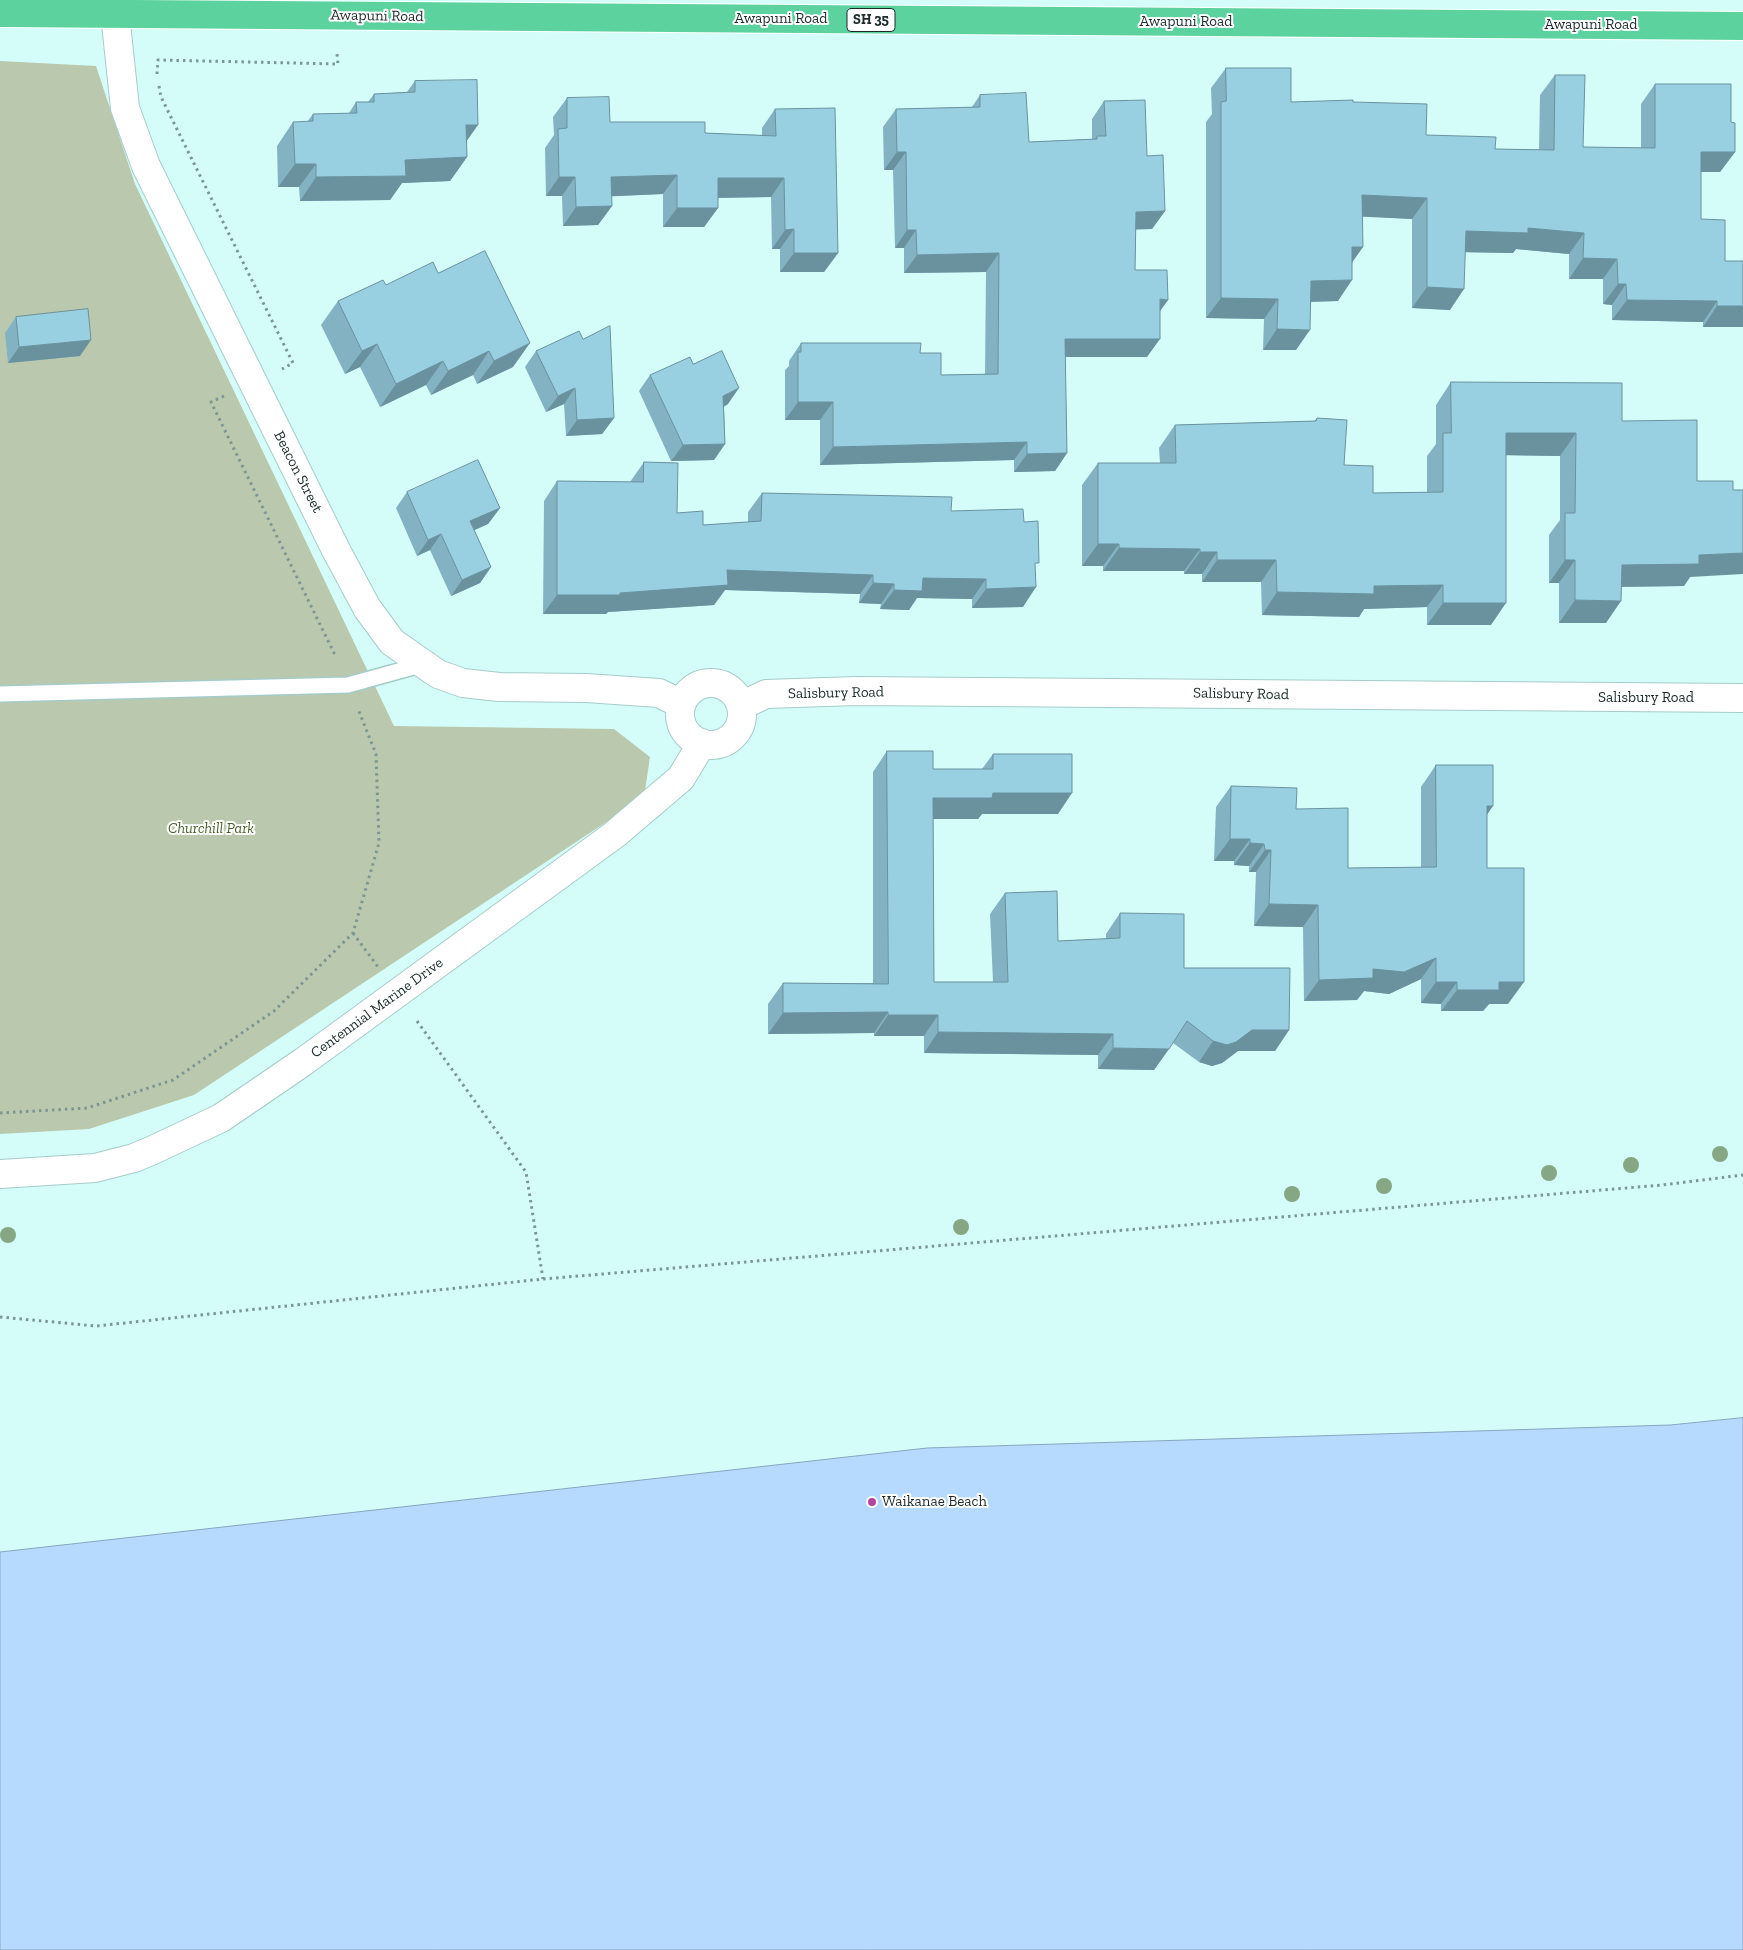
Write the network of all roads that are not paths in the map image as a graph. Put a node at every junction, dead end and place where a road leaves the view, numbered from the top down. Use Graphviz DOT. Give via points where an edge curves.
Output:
graph roads {
  1 [pos="423,8"];
  2 [pos="504,9"];
  3 [pos="0,13"];
  4 [pos="115,14"];
  5 [pos="1743,26"];
  6 [pos="424,664"];
  7 [pos="0,694"];
  8 [pos="1743,698"];
  9 [pos="681,704"];
  10 [pos="741,706"];
  11 [pos="702,743"];
  12 [pos="0,1174"];
  1 -- 2 [label="highway, Awapuni Road / SH 35"];
  1 -- 4 [label="highway, Awapuni Road / SH 35"];
  2 -- 5 [label="highway, Awapuni Road / SH 35"];
  3 -- 4 [label="highway, Awapuni Road / SH 35"];
  4 -- 6 [label="street, Beacon Street" via="125,108 146,166 367,608 392,642"];
  6 -- 7 [label="lane" via="348,685"];
  6 -- 9 [label="street, Beacon Street" via="438,674 462,683 659,693"];
  8 -- 10 [label="street, Salisbury Road" via="856,691 766,694"];
  9 -- 10 [label="street" via="695,687 717,683 728,687"];
  9 -- 11 [label="street" via="683,728 691,738"];
  10 -- 11 [label="street" via="742,717 733,736 713,745"];
  11 -- 12 [label="street, Centennial Marine Drive" via="681,778 614,835 304,1062 221,1118 134,1158 95,1168"];
}
